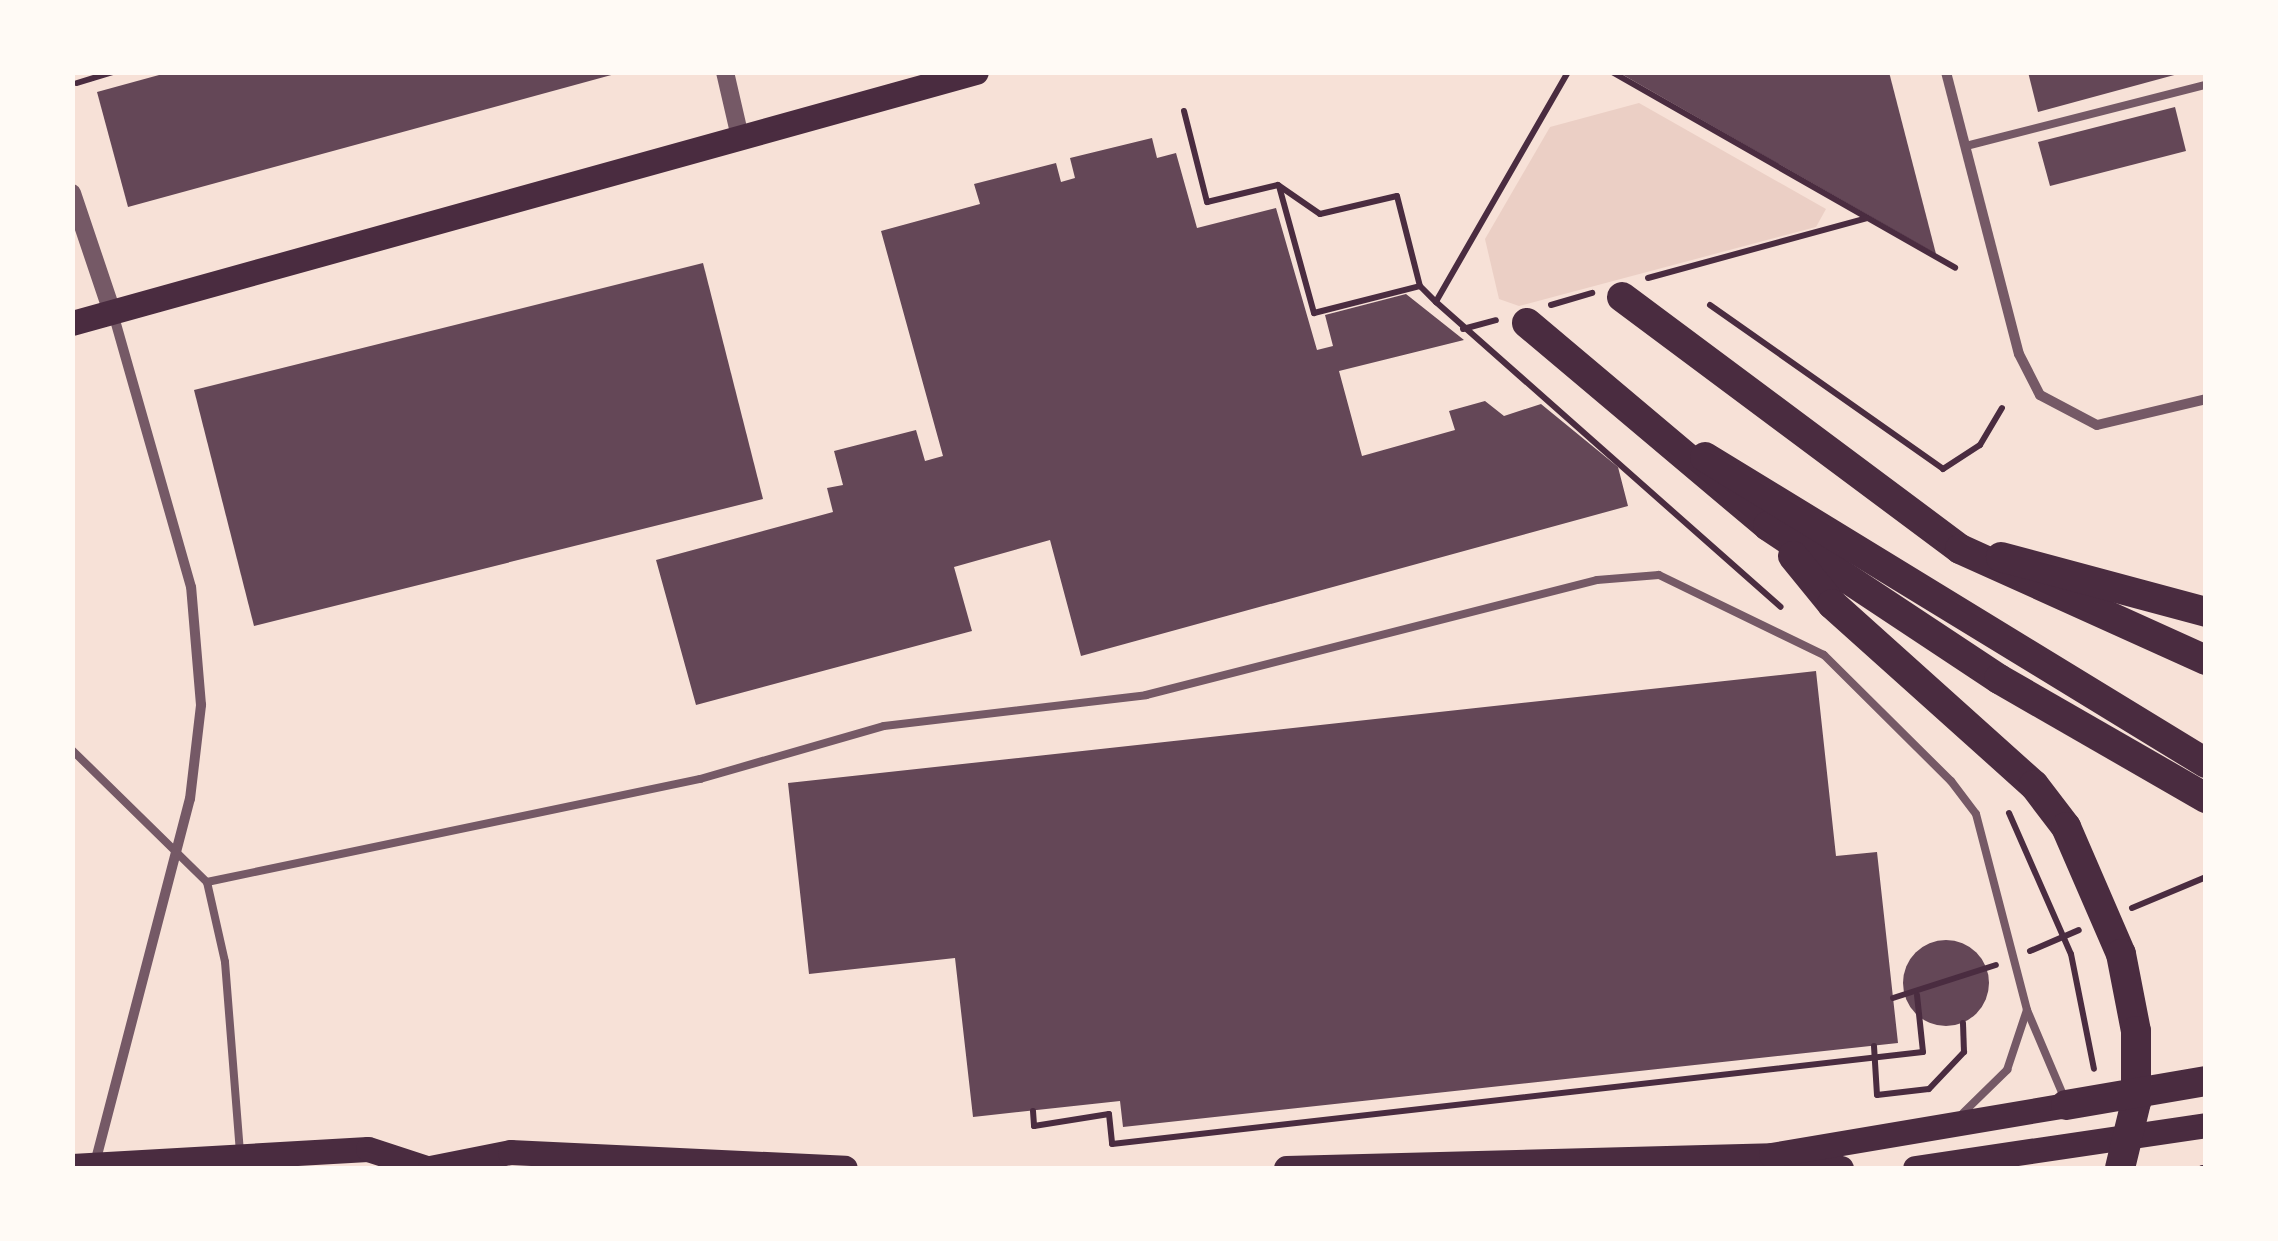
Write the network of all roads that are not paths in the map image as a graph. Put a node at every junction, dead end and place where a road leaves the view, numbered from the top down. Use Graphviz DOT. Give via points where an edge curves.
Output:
graph roads {
  1 [pos="725,72"];
  2 [pos="976,72"];
  3 [pos="1946,72"];
  4 [pos="2206,85"];
  5 [pos="740,137"];
  6 [pos="1966,146"];
  7 [pos="72,193"];
  8 [pos="1619,290"];
  9 [pos="112,312"];
  10 [pos="1523,316"];
  11 [pos="72,322"];
  12 [pos="2206,399"];
  13 [pos="1654,429"];
  14 [pos="1768,526"];
  15 [pos="1960,549"];
  16 [pos="2206,612"];
  17 [pos="2206,660"];
  18 [pos="72,750"];
  19 [pos="2206,763"];
  20 [pos="2206,798"];
  21 [pos="207,882"];
  22 [pos="2027,1010"];
  23 [pos="2206,1081"];
  24 [pos="2066,1105"];
  25 [pos="1948,1122"];
  26 [pos="2206,1125"];
  27 [pos="323,1152"];
  28 [pos="240,1154"];
  29 [pos="1771,1155"];
  30 [pos="72,1166"];
  31 [pos="94,1168"];
  32 [pos="275,1168"];
  33 [pos="428,1168"];
  34 [pos="844,1168"];
  35 [pos="1286,1168"];
  36 [pos="1840,1168"];
  37 [pos="1915,1168"];
  38 [pos="2120,1168"];
  1 -- 5 [label="street"];
  2 -- 5 [label="main road"];
  3 -- 6 [label="street"];
  4 -- 6 [label="lane"];
  5 -- 9 [label="main road"];
  6 -- 12 [label="street" via="2019,354 2040,395 2064,414 2098,425"];
  7 -- 9 [label="street"];
  8 -- 15 [label="highway"];
  9 -- 11 [label="main road"];
  9 -- 31 [label="street" via="191,587 197,756"];
  10 -- 13 [label="highway"];
  13 -- 14 [label="highway"];
  13 -- 19 [label="highway"];
  14 -- 20 [label="highway" via="1999,679"];
  14 -- 38 [label="highway" via="1832,604 1940,694 2066,826 2121,954 2136,1031 2136,1102"];
  15 -- 16 [label="highway"];
  15 -- 17 [label="highway"];
  18 -- 21 [label="lane"];
  21 -- 22 [label="lane" via="700,779 884,726 1146,695 1648,574 1696,585 1774,636 1824,654 1951,781 1976,814"];
  21 -- 28 [label="lane" via="225,962"];
  22 -- 24 [label="lane"];
  22 -- 25 [label="lane" via="1999,1083"];
  23 -- 24 [label="highway"];
  24 -- 25 [label="main road"];
  25 -- 29 [label="main road"];
  26 -- 37 [label="main road"];
  27 -- 28 [label="main road"];
  27 -- 32 [label="main road"];
  27 -- 33 [label="main road" via="368,1149"];
  28 -- 30 [label="main road"];
  29 -- 35 [label="main road"];
  29 -- 36 [label="main road"];
  33 -- 34 [label="main road" via="510,1152"];
}
